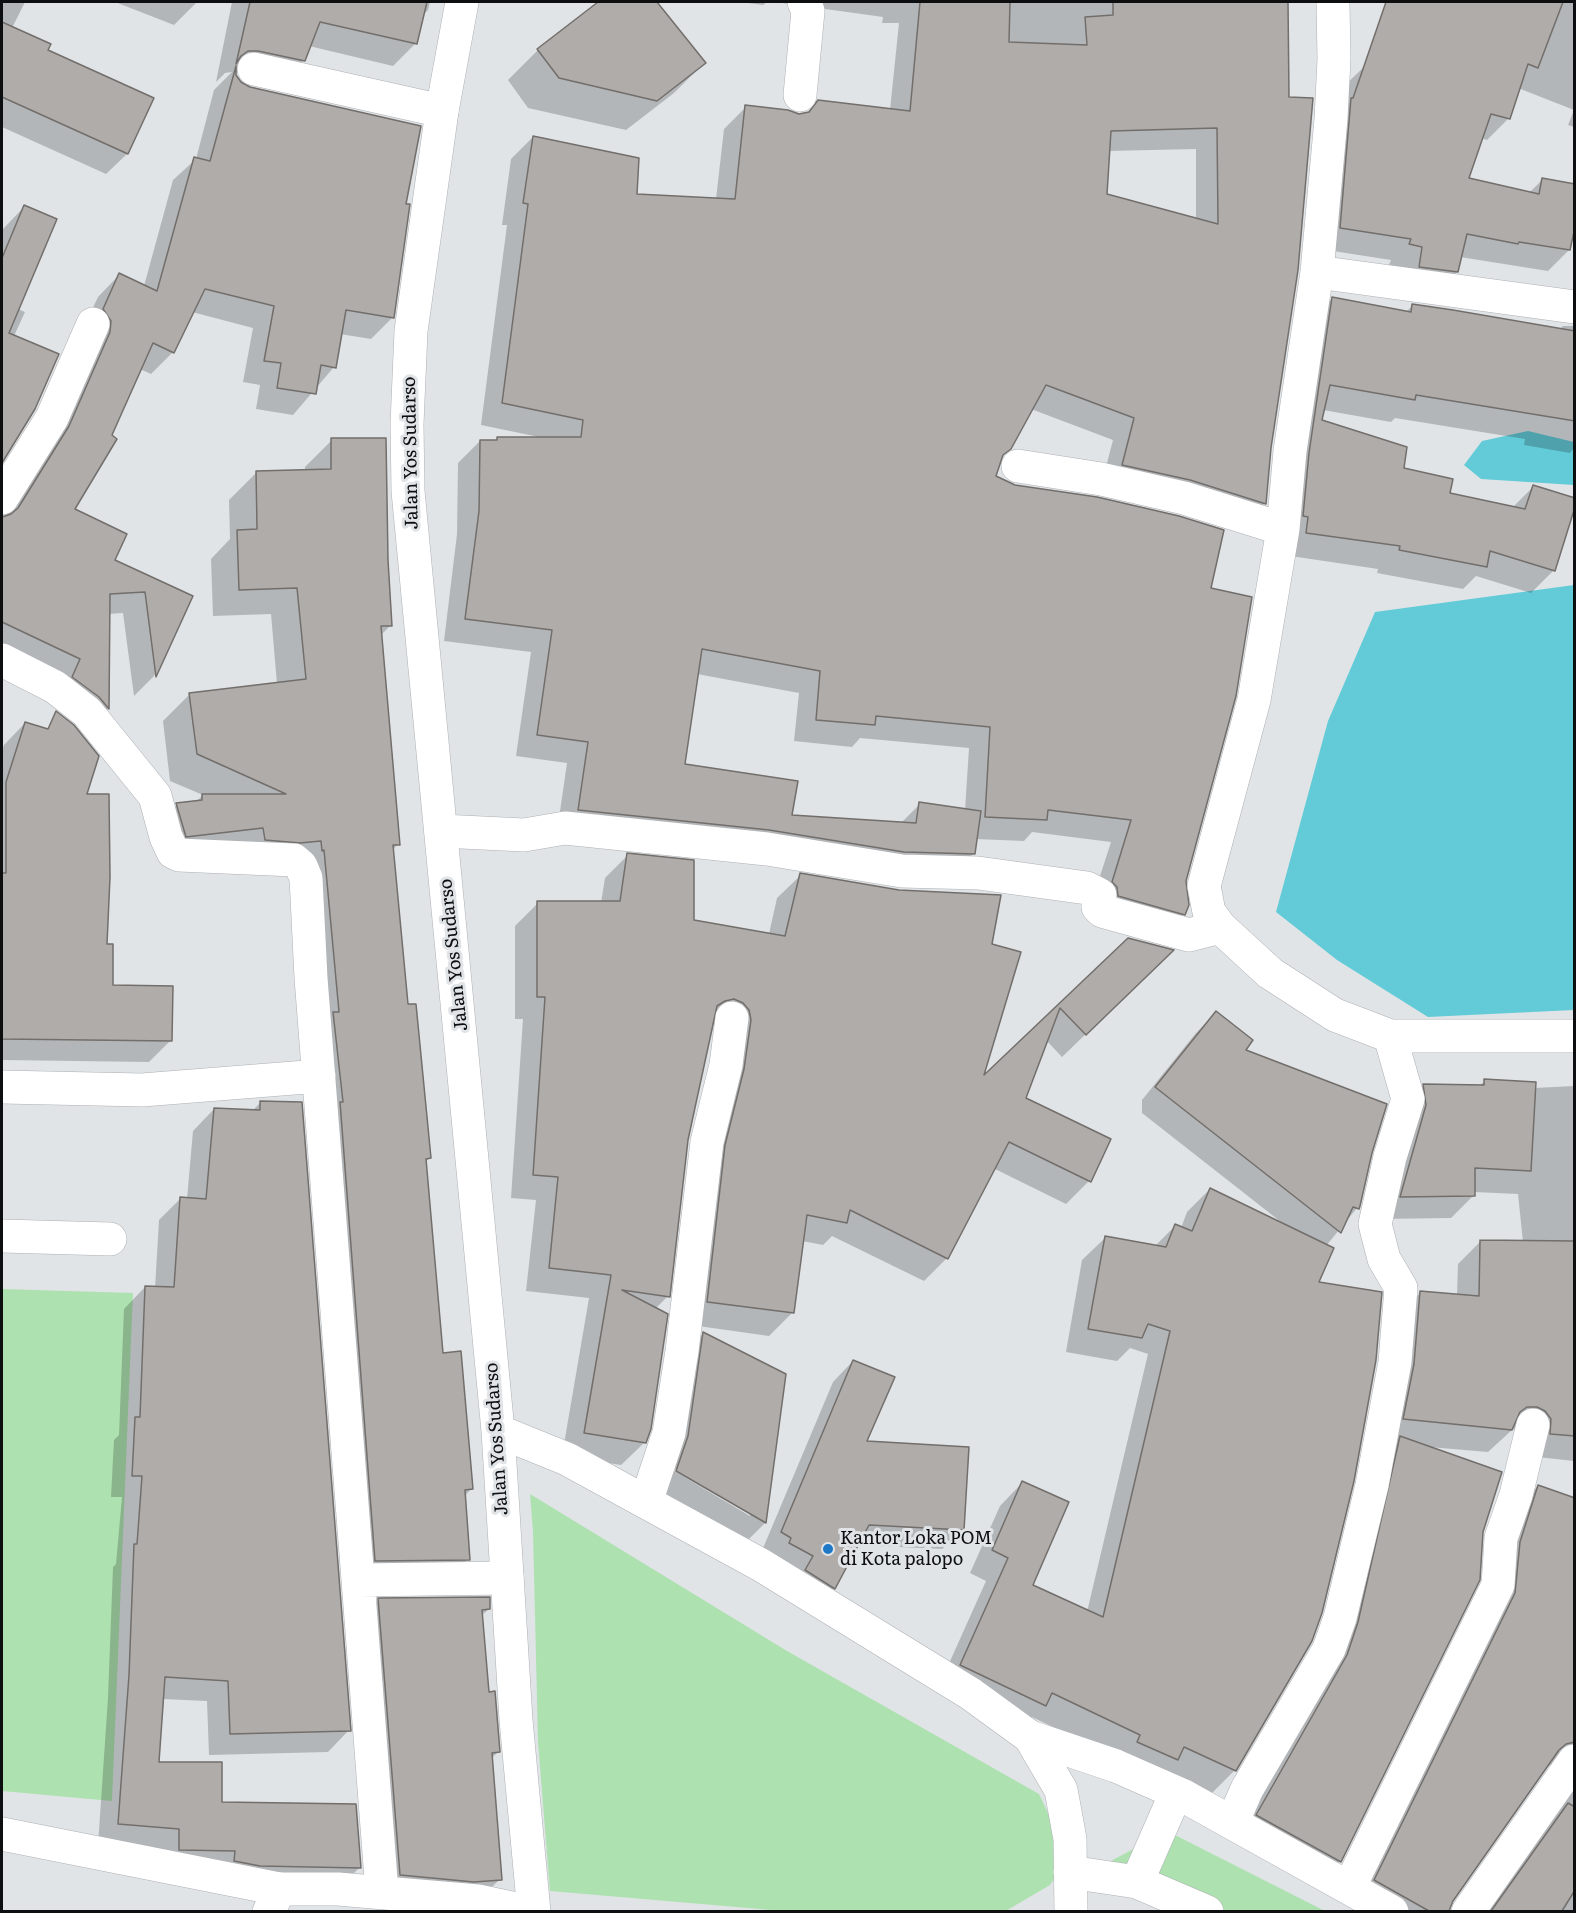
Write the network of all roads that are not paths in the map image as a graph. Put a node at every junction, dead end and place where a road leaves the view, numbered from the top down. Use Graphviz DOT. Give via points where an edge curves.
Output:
graph roads {
  1 [pos="462,2"];
  2 [pos="804,2"];
  3 [pos="1332,2"];
  4 [pos="254,69"];
  5 [pos="800,95"];
  6 [pos="442,111"];
  7 [pos="1317,272"];
  8 [pos="1575,308"];
  9 [pos="93,324"];
  10 [pos="1018,466"];
  11 [pos="2,498"];
  12 [pos="1283,529"];
  13 [pos="2,660"];
  14 [pos="441,831"];
  15 [pos="1220,927"];
  16 [pos="732,1018"];
  17 [pos="1390,1036"];
  18 [pos="1575,1036"];
  19 [pos="320,1076"];
  20 [pos="2,1087"];
  21 [pos="2,1236"];
  22 [pos="110,1239"];
  23 [pos="1533,1425"];
  24 [pos="498,1431"];
  25 [pos="646,1503"];
  26 [pos="507,1578"];
  27 [pos="358,1580"];
  28 [pos="1030,1737"];
  29 [pos="1575,1761"];
  30 [pos="1176,1793"];
  31 [pos="1233,1821"];
  32 [pos="2,1834"];
  33 [pos="1070,1872"];
  34 [pos="1137,1882"];
  35 [pos="1349,1888"];
  36 [pos="382,1892"];
  37 [pos="274,1900"];
  38 [pos="532,1911"];
  39 [pos="1071,1911"];
  40 [pos="1207,1911"];
  41 [pos="1392,1911"];
  42 [pos="1468,1911"];
  1 -- 6 [label="street, Jalan Yos Sudarso"];
  2 -- 5 [label="street" via="808,11"];
  3 -- 7 [label="street" via="1331,119"];
  4 -- 6 [label="street"];
  6 -- 14 [label="street, Jalan Yos Sudarso" via="411,331 407,424 408,491"];
  7 -- 8 [label="street"];
  7 -- 12 [label="street" via="1290,451"];
  9 -- 11 [label="street" via="52,418"];
  10 -- 12 [label="street" via="1184,498"];
  12 -- 15 [label="street" via="1254,700 1204,886 1209,912"];
  13 -- 19 [label="street" via="55,687 87,712 155,796 173,852 294,860 302,866"];
  14 -- 15 [label="street" via="524,835 565,828 767,849 902,871 978,873 1087,888 1100,895 1098,907 1102,911 1189,935"];
  14 -- 24 [label="street, Jalan Yos Sudarso"];
  15 -- 17 [label="street" via="1270,973 1335,1015"];
  16 -- 25 [label="street" via="726,1065 707,1142 669,1432"];
  17 -- 18 [label="street"];
  17 -- 31 [label="street" via="1408,1099 1375,1224 1384,1259 1401,1288 1395,1362 1374,1474 1329,1649 1247,1789"];
  19 -- 20 [label="street" via="142,1090"];
  19 -- 27 [label="street"];
  21 -- 22 [label="street"];
  23 -- 35 [label="street" via="1501,1538 1498,1585"];
  24 -- 25 [label="street" via="567,1459"];
  24 -- 26 [label="street, Jalan Yos Sudarso"];
  25 -- 28 [label="street" via="761,1565 971,1694"];
  26 -- 27 [label="street"];
  26 -- 38 [label="street, Jalan Yos Sudarso"];
  27 -- 36 [label="street"];
  28 -- 30 [label="street" via="1116,1766"];
  28 -- 33 [label="street" via="1061,1790 1070,1839"];
  29 -- 42 [label="street"];
  30 -- 31 [label="street"];
  30 -- 34 [label="street"];
  31 -- 35 [label="street"];
  32 -- 37 [label="street"];
  33 -- 34 [label="street"];
  33 -- 39 [label="street"];
  34 -- 40 [label="street"];
  35 -- 41 [label="street"];
  36 -- 37 [label="street"];
  36 -- 38 [label="street" via="478,1901"];
}
